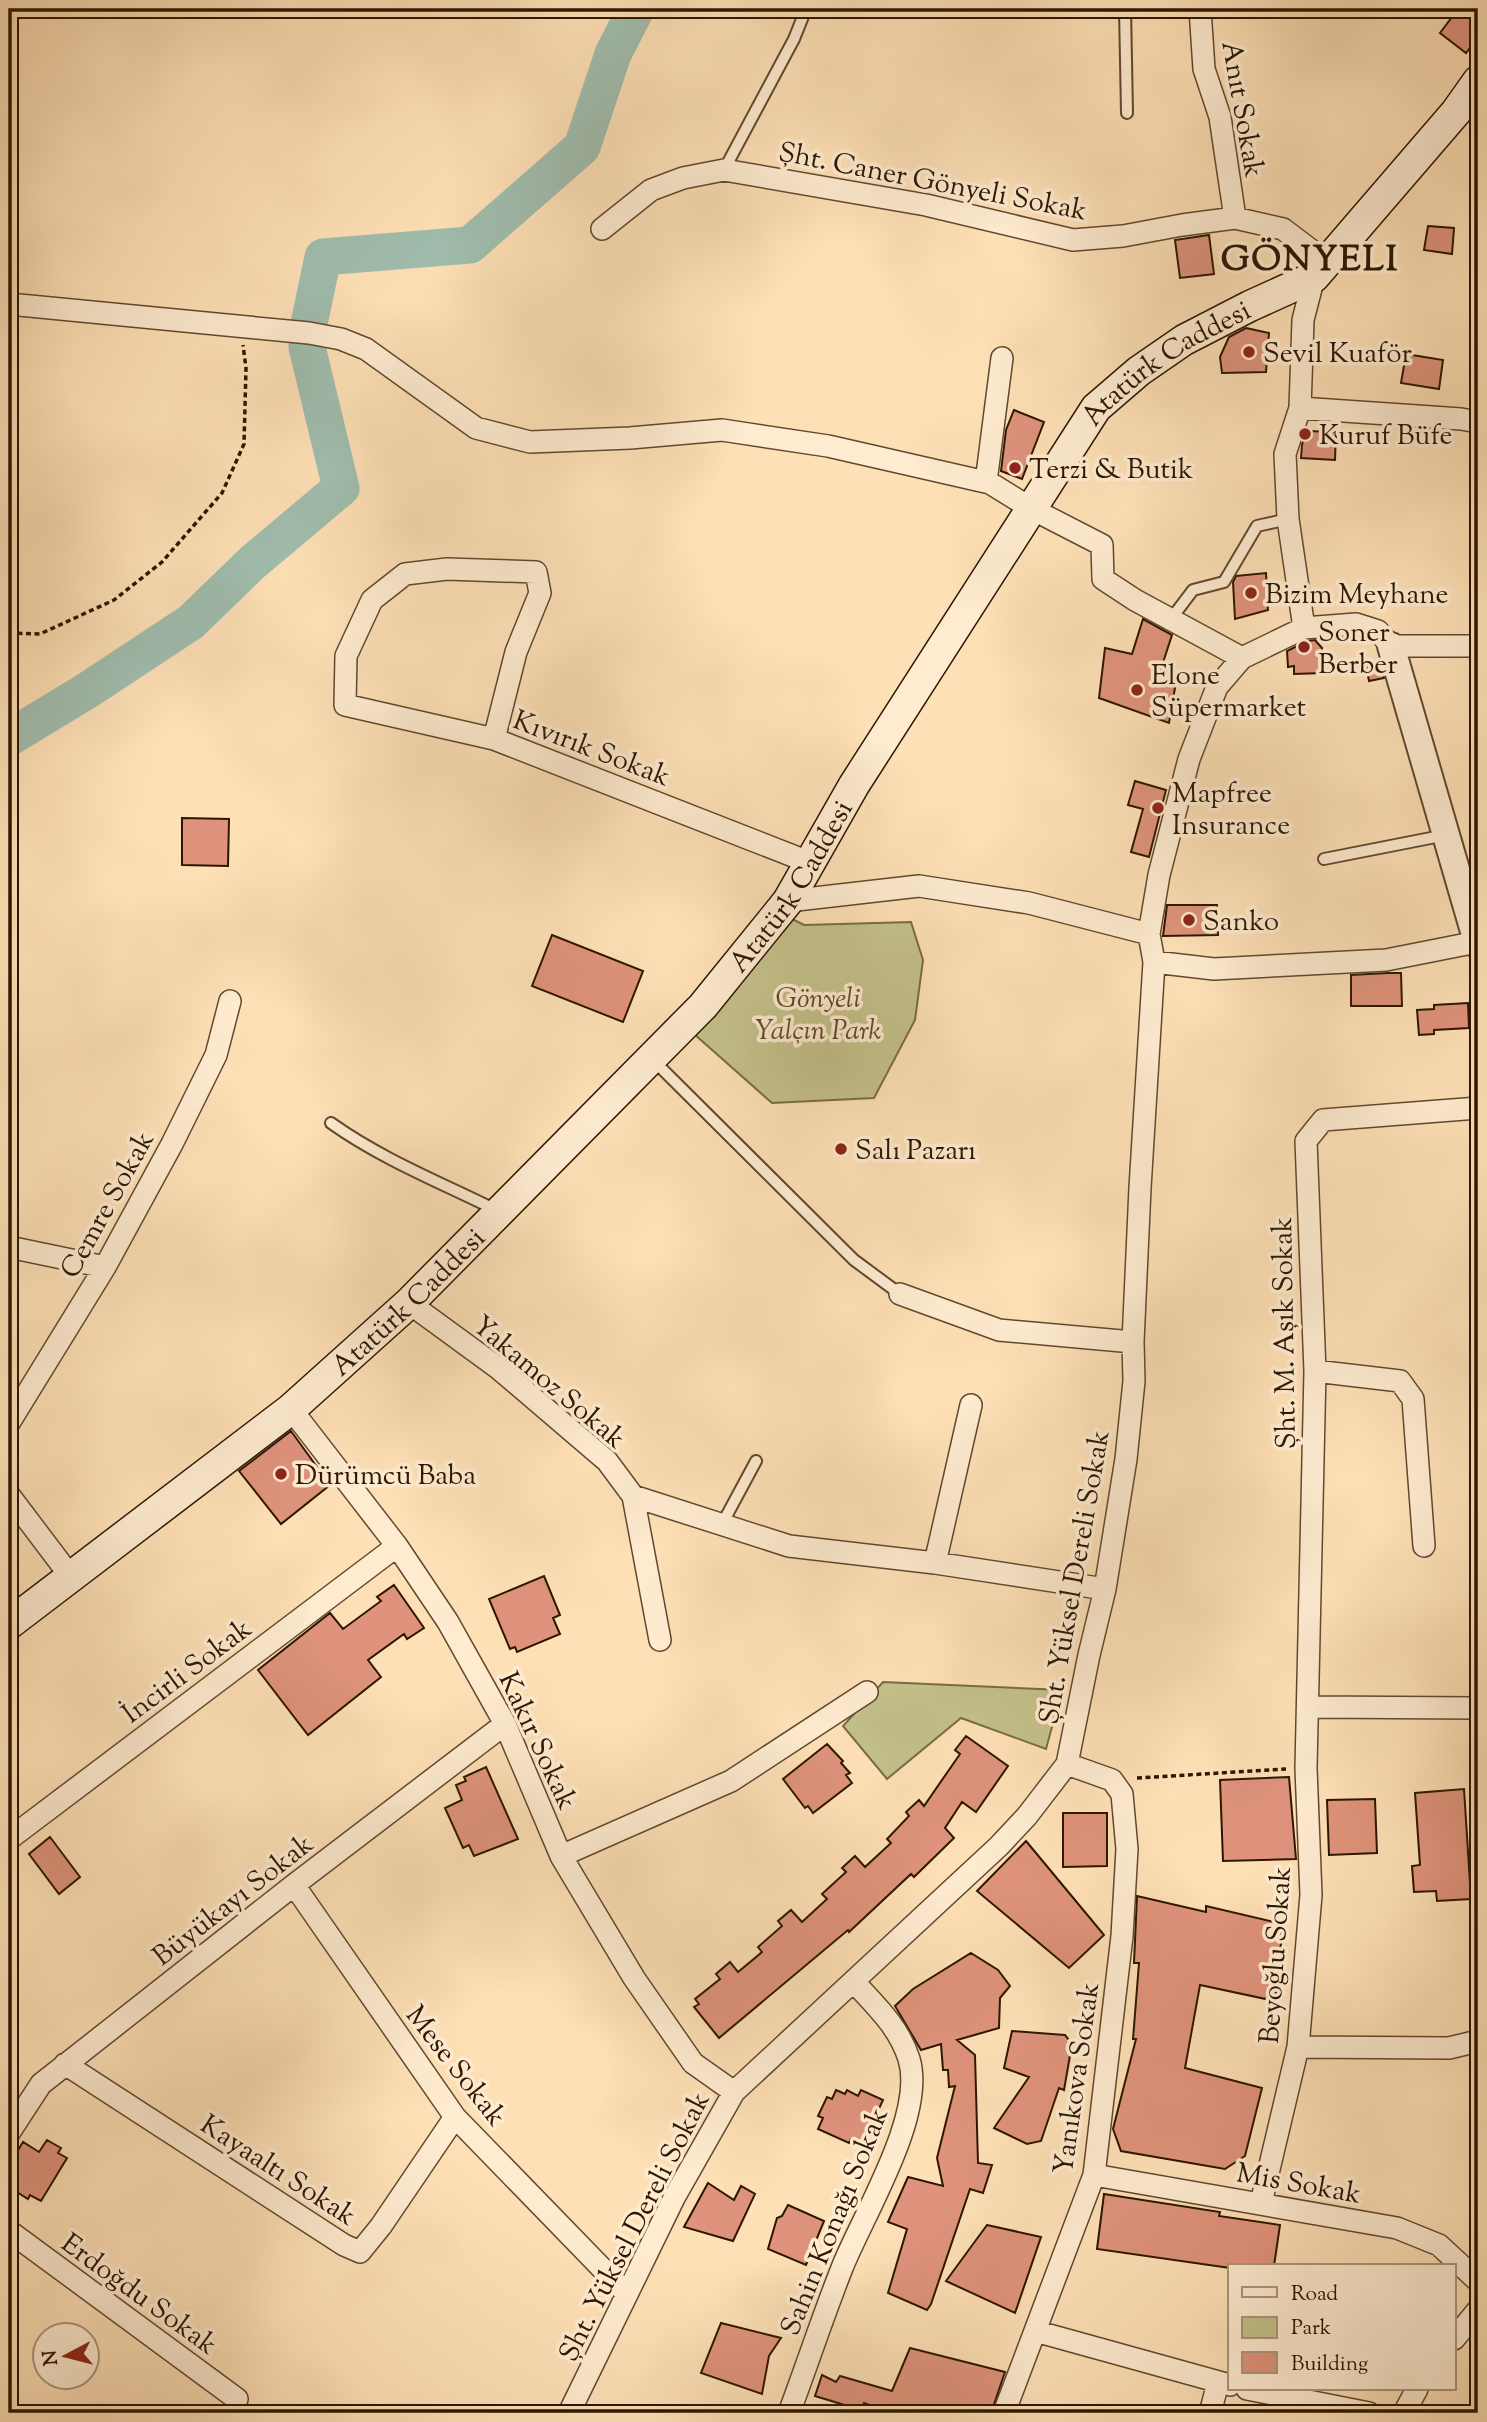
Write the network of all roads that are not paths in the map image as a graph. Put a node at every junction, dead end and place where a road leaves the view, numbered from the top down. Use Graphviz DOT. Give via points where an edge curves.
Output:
graph roads {
  1 [pos="806,9"];
  2 [pos="1125,9"];
  3 [pos="1200,9"];
  4 [pos="1478,81"];
  5 [pos="1128,113"];
  6 [pos="724,170"];
  7 [pos="1236,218"];
  8 [pos="601,229"];
  9 [pos="1321,270"];
  10 [pos="9,304"];
  11 [pos="1002,358"];
  12 [pos="1300,408"];
  13 [pos="1478,422"];
  14 [pos="986,482"];
  15 [pos="1032,509"];
  16 [pos="1288,519"];
  17 [pos="1171,619"];
  18 [pos="1304,628"];
  19 [pos="1391,646"];
  20 [pos="1478,646"];
  21 [pos="1242,658"];
  22 [pos="494,739"];
  23 [pos="1446,835"];
  24 [pos="1324,859"];
  25 [pos="811,863"];
  26 [pos="788,901"];
  27 [pos="1149,934"];
  28 [pos="1478,944"];
  29 [pos="1154,962"];
  30 [pos="230,1002"];
  31 [pos="653,1059"];
  32 [pos="1478,1108"];
  33 [pos="331,1123"];
  34 [pos="500,1212"];
  35 [pos="9,1247"];
  36 [pos="105,1267"];
  37 [pos="900,1294"];
  38 [pos="409,1303"];
  39 [pos="1133,1342"];
  40 [pos="1315,1371"];
  41 [pos="971,1405"];
  42 [pos="291,1409"];
  43 [pos="9,1423"];
  44 [pos="756,1461"];
  45 [pos="9,1495"];
  46 [pos="633,1496"];
  47 [pos="721,1526"];
  48 [pos="397,1546"];
  49 [pos="1424,1546"];
  50 [pos="935,1563"];
  51 [pos="71,1577"];
  52 [pos="1105,1589"];
  53 [pos="9,1624"];
  54 [pos="660,1640"];
  55 [pos="867,1692"];
  56 [pos="1309,1707"];
  57 [pos="1478,1709"];
  58 [pos="505,1724"];
  59 [pos="1067,1764"];
  60 [pos="9,1839"];
  61 [pos="561,1856"];
  62 [pos="294,1885"];
  63 [pos="854,1982"];
  64 [pos="1478,2041"];
  65 [pos="1298,2047"];
  66 [pos="65,2064"];
  67 [pos="734,2092"];
  68 [pos="455,2116"];
  69 [pos="9,2133"];
  70 [pos="1094,2175"];
  71 [pos="1261,2203"];
  72 [pos="9,2231"];
  73 [pos="1478,2281"];
  74 [pos="626,2293"];
  75 [pos="1478,2310"];
  76 [pos="1035,2331"];
  77 [pos="1456,2337"];
  78 [pos="1224,2384"];
  79 [pos="1252,2390"];
  80 [pos="1416,2390"];
  81 [pos="237,2399"];
  82 [pos="569,2413"];
  83 [pos="789,2413"];
  84 [pos="1004,2413"];
  85 [pos="1210,2413"];
  86 [pos="1369,2413"];
  87 [pos="1404,2413"];
  1 -- 6 [label="lane"];
  2 -- 5 [label="lane"];
  3 -- 7 [label="street, Anıt Sokak" via="1204,69 1220,117"];
  4 -- 9 [label="main road, Atatürk Caddesi"];
  6 -- 7 [label="street, Şht. Caner Gönyeli Sokak" via="926,205 1073,240"];
  6 -- 8 [label="street" via="651,190"];
  7 -- 9 [label="street, Şht. Caner Gönyeli Sokak" via="1283,229"];
  9 -- 12 [label="street" via="1303,320"];
  9 -- 15 [label="main road, Atatürk Caddesi" via="1184,340 1139,371 1096,408"];
  10 -- 14 [label="street" via="309,332 341,339 366,349 476,428 530,442 722,430 828,446"];
  11 -- 14 [label="street"];
  12 -- 13 [label="street"];
  12 -- 16 [label="street" via="1285,454"];
  14 -- 15 [label="street"];
  15 -- 17 [label="street" via="1102,545 1103,579"];
  15 -- 25 [label="main road, Atatürk Caddesi" via="854,785"];
  16 -- 17 [label="lane" via="1257,526 1224,582 1193,590"];
  16 -- 18 [label="street"];
  17 -- 21 [label="street"];
  18 -- 19 [label="street" via="1356,624 1378,631"];
  18 -- 21 [label="street, Şht. Yüksel Dereli Sokak"];
  19 -- 20 [label="street"];
  19 -- 23 [label="street"];
  21 -- 27 [label="street, Şht. Yüksel Dereli Sokak" via="1217,687 1189,759"];
  22 -- 22 [label="street, Kıvırık Sokak" via="345,705 346,656 351,645 372,600 405,574 447,569 536,572 540,593 516,652"];
  22 -- 25 [label="street, Kıvırık Sokak"];
  23 -- 24 [label="lane"];
  23 -- 28 [label="street"];
  25 -- 26 [label="main road, Atatürk Caddesi"];
  26 -- 27 [label="street" via="919,887 1029,903"];
  26 -- 31 [label="main road, Atatürk Caddesi" via="704,1006"];
  27 -- 29 [label="street, Şht. Yüksel Dereli Sokak"];
  28 -- 29 [label="street" via="1386,960 1214,969"];
  29 -- 39 [label="street, Şht. Yüksel Dereli Sokak"];
  30 -- 36 [label="street, Cemre Sokak" via="216,1055"];
  31 -- 34 [label="main road, Atatürk Caddesi"];
  31 -- 37 [label="lane" via="854,1260"];
  32 -- 40 [label="street, Şht. M. Aşık Sokak" via="1323,1120 1306,1141"];
  33 -- 34 [label="lane" via="356,1141"];
  34 -- 38 [label="main road, Atatürk Caddesi"];
  35 -- 36 [label="street"];
  36 -- 43 [label="street, Cemre Sokak"];
  37 -- 39 [label="street" via="999,1330"];
  38 -- 42 [label="main road, Atatürk Caddesi"];
  38 -- 46 [label="street, Yakamoz Sokak" via="498,1368 607,1461"];
  39 -- 52 [label="street, Şht. Yüksel Dereli Sokak" via="1126,1459"];
  40 -- 49 [label="street" via="1401,1381 1413,1399"];
  40 -- 56 [label="street, Şht. M. Aşık Sokak"];
  41 -- 50 [label="street"];
  42 -- 48 [label="street, Kakır Sokak"];
  42 -- 51 [label="main road, Atatürk Caddesi"];
  44 -- 47 [label="lane"];
  45 -- 51 [label="street"];
  46 -- 47 [label="street"];
  46 -- 54 [label="street, Yakamoz Sokak"];
  47 -- 50 [label="street" via="789,1546"];
  48 -- 58 [label="street, Kakır Sokak" via="448,1622"];
  48 -- 60 [label="street, İncirli Sokak"];
  50 -- 52 [label="street"];
  51 -- 53 [label="main road, Atatürk Caddesi"];
  52 -- 59 [label="street, Şht. Yüksel Dereli Sokak"];
  55 -- 61 [label="street" via="732,1781"];
  56 -- 57 [label="street"];
  56 -- 65 [label="street, Beyoğlu Sokak" via="1306,1768 1311,1895"];
  58 -- 61 [label="street, Kakır Sokak"];
  58 -- 62 [label="street, Büyükayı Sokak"];
  59 -- 63 [label="street, Şht. Yüksel Dereli Sokak" via="999,1846"];
  59 -- 70 [label="street, Yanıkova Sokak" via="1112,1780 1122,1794 1127,1849 1122,1936"];
  61 -- 67 [label="street, Kakır Sokak" via="634,1978 693,2063"];
  62 -- 66 [label="street, Büyükayı Sokak"];
  62 -- 68 [label="street, Mese Sokak"];
  63 -- 67 [label="street, Şht. Yüksel Dereli Sokak"];
  63 -- 83 [label="street, Sahin Konağı Sokak" via="892,2023 909,2060 912,2094 900,2140 843,2267"];
  64 -- 65 [label="street" via="1449,2048"];
  65 -- 71 [label="street, Beyoğlu Sokak"];
  66 -- 68 [label="street, Kayaaltı Sokak" via="360,2252"];
  66 -- 69 [label="street, Büyükayı Sokak" via="41,2084"];
  67 -- 74 [label="street, Şht. Yüksel Dereli Sokak"];
  68 -- 74 [label="street, Mese Sokak"];
  70 -- 71 [label="street, Mis Sokak"];
  70 -- 76 [label="street, Yanıkova Sokak"];
  71 -- 73 [label="street, Mis Sokak" via="1397,2228 1439,2245"];
  72 -- 81 [label="street, Erdoğdu Sokak"];
  74 -- 82 [label="street, Şht. Yüksel Dereli Sokak"];
  75 -- 77 [label="street"];
  76 -- 78 [label="street"];
  76 -- 84 [label="street, Yanıkova Sokak"];
  78 -- 85 [label="street"];
  79 -- 86 [label="street"];
  80 -- 87 [label="street"];
}
